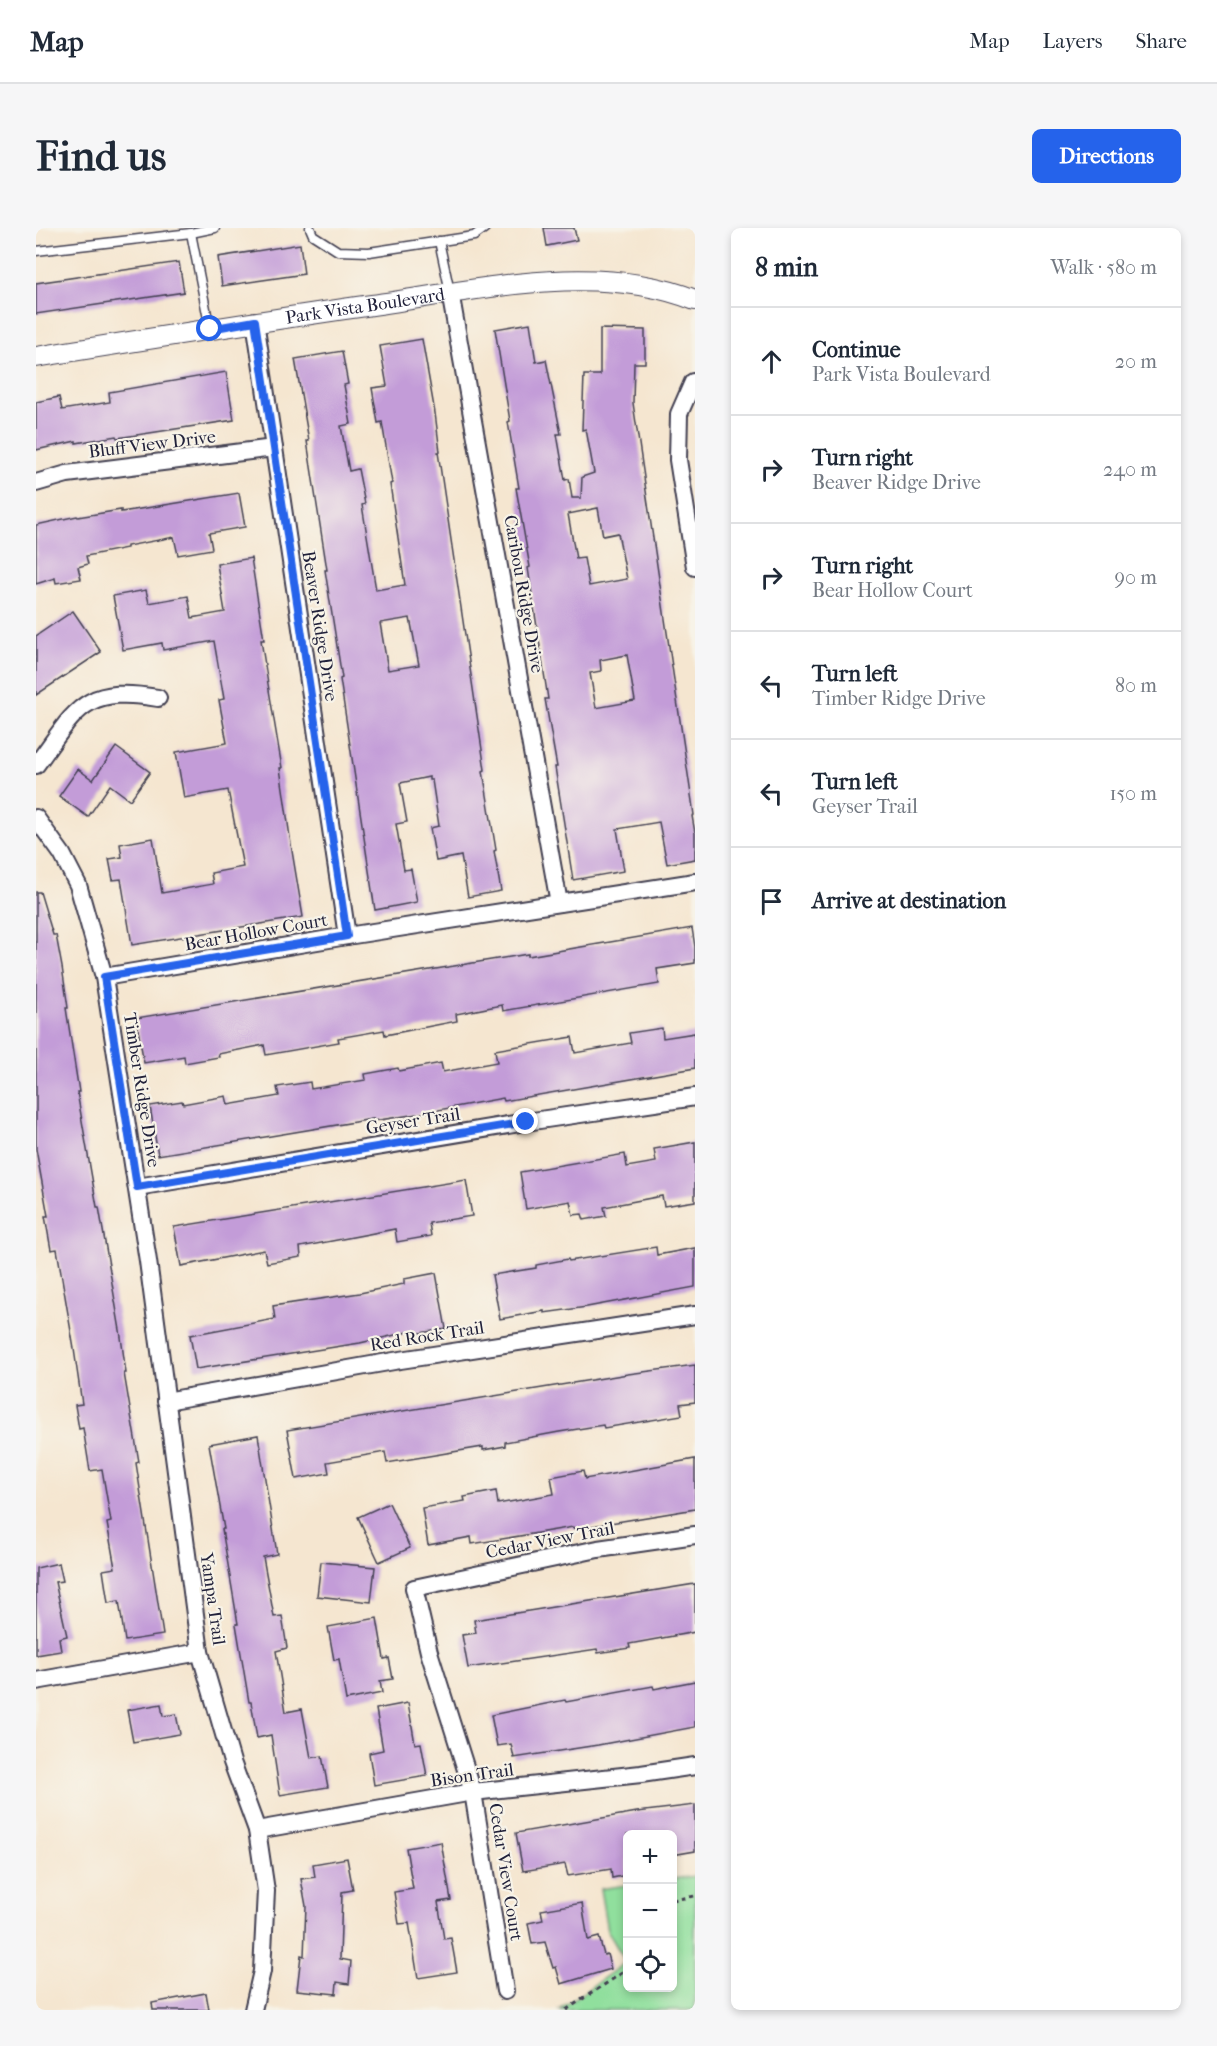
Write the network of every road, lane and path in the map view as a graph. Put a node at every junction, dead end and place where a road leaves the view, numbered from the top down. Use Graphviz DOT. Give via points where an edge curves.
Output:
graph roads {
  1 [pos="215,228"];
  2 [pos="309,228"];
  3 [pos="485,228"];
  4 [pos="191,233"];
  5 [pos="439,241"];
  6 [pos="36,251"];
  7 [pos="450,292"];
  8 [pos="695,300"];
  9 [pos="255,321"];
  10 [pos="210,329"];
  11 [pos="36,357"];
  12 [pos="693,382"];
  13 [pos="274,448"];
  14 [pos="36,483"];
  15 [pos="695,567"];
  16 [pos="158,698"];
  17 [pos="36,765"];
  18 [pos="36,818"];
  19 [pos="695,882"];
  20 [pos="559,903"];
  21 [pos="347,936"];
  22 [pos="104,977"];
  23 [pos="695,1097"];
  24 [pos="137,1187"];
  25 [pos="695,1315"];
  26 [pos="166,1401"];
  27 [pos="695,1535"];
  28 [pos="414,1588"];
  29 [pos="200,1652"];
  30 [pos="36,1681"];
  31 [pos="695,1766"];
  32 [pos="473,1792"];
  33 [pos="257,1830"];
  34 [pos="695,1896"];
  35 [pos="677,1899"];
  36 [pos="623,1972"];
  37 [pos="505,1991"];
  38 [pos="253,2010"];
  39 [pos="566,2010"];
  1 -- 4 [label="lane"];
  2 -- 5 [label="lane" via="313,235 339,251 369,252"];
  3 -- 5 [label="lane" via="474,236"];
  4 -- 6 [label="lane"];
  4 -- 10 [label="lane"];
  5 -- 7 [label="lane"];
  7 -- 8 [label="street, Park Vista Boulevard" via="548,281 618,282"];
  7 -- 9 [label="street, Park Vista Boulevard"];
  7 -- 20 [label="street, Caribou Ridge Drive"];
  9 -- 10 [label="street, Park Vista Boulevard"];
  9 -- 13 [label="street, Beaver Ridge Drive"];
  10 -- 11 [label="street, Park Vista Boulevard"];
  12 -- 15 [label="street" via="679,414 678,460"];
  13 -- 14 [label="street, Bluff View Drive" via="67,474"];
  13 -- 21 [label="street, Beaver Ridge Drive"];
  16 -- 17 [label="street" via="116,693 94,699 79,708"];
  18 -- 22 [label="street" via="78,885"];
  19 -- 20 [label="street, Bear Hollow Court"];
  20 -- 21 [label="street, Bear Hollow Court"];
  21 -- 22 [label="street, Bear Hollow Court"];
  22 -- 24 [label="street, Timber Ridge Drive"];
  23 -- 24 [label="street, Geyser Trail"];
  24 -- 26 [label="street, Yampa Trail"];
  25 -- 26 [label="street, Red Rock Trail" via="394,1360"];
  26 -- 29 [label="street, Yampa Trail"];
  27 -- 28 [label="street, Cedar View Trail" via="598,1549"];
  28 -- 32 [label="street, Cedar View Court" via="429,1652"];
  29 -- 30 [label="street"];
  29 -- 33 [label="street, Yampa Trail" via="232,1762"];
  31 -- 32 [label="street, Bison Trail"];
  32 -- 33 [label="street, Bison Trail"];
  32 -- 37 [label="street, Cedar View Court"];
  33 -- 38 [label="street, Yampa Trail" via="266,1891 262,1971"];
  34 -- 35 [label="path"];
  36 -- 39 [label="path"];
}
